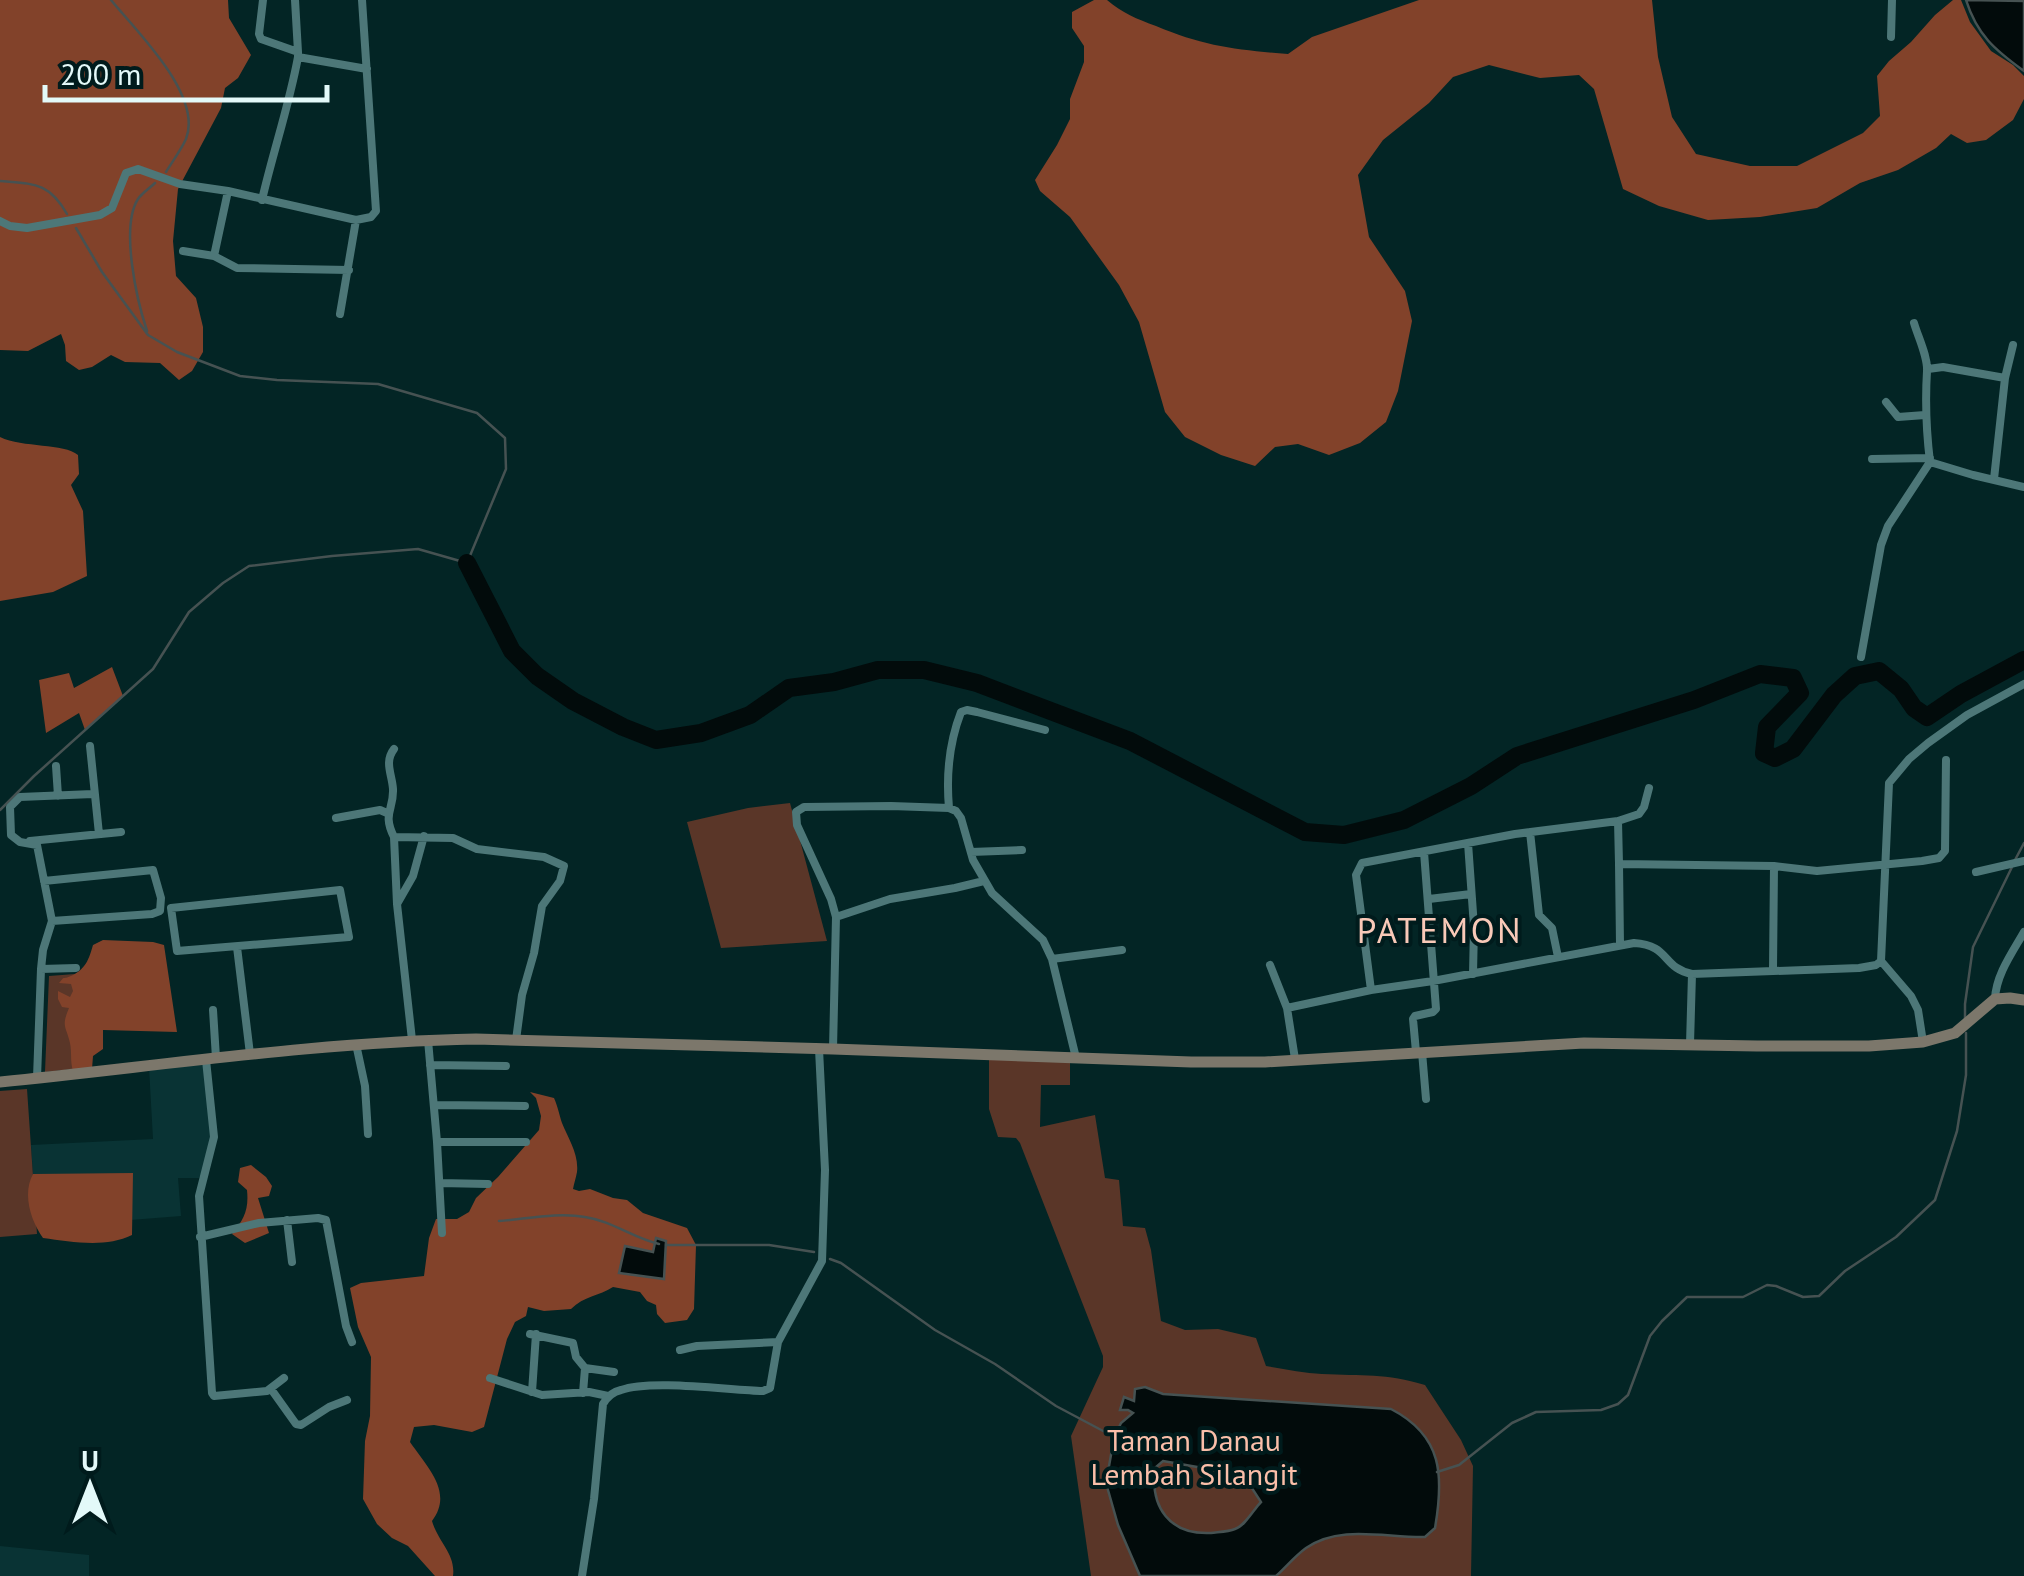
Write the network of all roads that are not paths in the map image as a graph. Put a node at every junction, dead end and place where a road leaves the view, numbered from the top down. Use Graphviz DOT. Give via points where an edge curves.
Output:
graph roads {
  1 [pos="262,0"];
  2 [pos="295,0"];
  3 [pos="362,0"];
  4 [pos="1892,0"];
  5 [pos="1892,37"];
  6 [pos="298,54"];
  7 [pos="367,69"];
  8 [pos="228,192"];
  9 [pos="262,200"];
  10 [pos="356,220"];
  11 [pos="0,221"];
  12 [pos="182,251"];
  13 [pos="214,256"];
  14 [pos="349,270"];
  15 [pos="340,314"];
  16 [pos="1914,323"];
  17 [pos="2013,346"];
  18 [pos="1928,369"];
  19 [pos="2005,378"];
  20 [pos="1886,402"];
  21 [pos="1924,416"];
  22 [pos="1872,459"];
  23 [pos="1930,460"];
  24 [pos="1994,480"];
  25 [pos="2024,487"];
  26 [pos="1862,656"];
  27 [pos="2024,684"];
  28 [pos="1044,730"];
  29 [pos="90,746"];
  30 [pos="394,749"];
  31 [pos="1946,760"];
  32 [pos="56,766"];
  33 [pos="1649,788"];
  34 [pos="94,794"];
  35 [pos="58,796"];
  36 [pos="949,808"];
  37 [pos="388,812"];
  38 [pos="336,818"];
  39 [pos="1618,821"];
  40 [pos="121,832"];
  41 [pos="1530,832"];
  42 [pos="99,834"];
  43 [pos="424,836"];
  44 [pos="394,837"];
  45 [pos="20,842"];
  46 [pos="1468,844"];
  47 [pos="1022,850"];
  48 [pos="971,852"];
  49 [pos="1424,852"];
  50 [pos="2024,861"];
  51 [pos="1619,864"];
  52 [pos="1886,864"];
  53 [pos="1774,866"];
  54 [pos="1976,872"];
  55 [pos="984,880"];
  56 [pos="44,882"];
  57 [pos="1472,894"];
  58 [pos="1429,899"];
  59 [pos="397,904"];
  60 [pos="836,917"];
  61 [pos="52,921"];
  62 [pos="2024,932"];
  63 [pos="1620,945"];
  64 [pos="236,947"];
  65 [pos="1122,950"];
  66 [pos="1558,957"];
  67 [pos="1052,959"];
  68 [pos="1881,961"];
  69 [pos="1270,964"];
  70 [pos="76,968"];
  71 [pos="41,969"];
  72 [pos="1773,970"];
  73 [pos="1472,974"];
  74 [pos="1692,974"];
  75 [pos="1434,981"];
  76 [pos="1371,990"];
  77 [pos="1996,999"];
  78 [pos="2024,1000"];
  79 [pos="1286,1008"];
  80 [pos="214,1010"];
  81 [pos="412,1040"];
  82 [pos="428,1040"];
  83 [pos="516,1040"];
  84 [pos="1924,1042"];
  85 [pos="356,1044"];
  86 [pos="1690,1044"];
  87 [pos="826,1049"];
  88 [pos="1419,1052"];
  89 [pos="250,1054"];
  90 [pos="1076,1058"];
  91 [pos="211,1059"];
  92 [pos="1295,1059"];
  93 [pos="430,1065"];
  94 [pos="506,1066"];
  95 [pos="38,1078"];
  96 [pos="0,1082"];
  97 [pos="1426,1099"];
  98 [pos="434,1105"];
  99 [pos="524,1106"];
  100 [pos="368,1134"];
  101 [pos="437,1142"];
  102 [pos="526,1142"];
  103 [pos="440,1183"];
  104 [pos="488,1184"];
  105 [pos="287,1220"];
  106 [pos="442,1232"];
  107 [pos="200,1237"];
  108 [pos="292,1262"];
  109 [pos="352,1342"];
  110 [pos="778,1342"];
  111 [pos="680,1350"];
  112 [pos="585,1368"];
  113 [pos="614,1372"];
  114 [pos="284,1378"];
  115 [pos="490,1378"];
  116 [pos="271,1389"];
  117 [pos="532,1392"];
  118 [pos="583,1393"];
  119 [pos="608,1396"];
  120 [pos="348,1400"];
  121 [pos="582,1576"];
  1 -- 6 [label="street" via="261,39"];
  2 -- 6 [label="street"];
  3 -- 7 [label="street"];
  4 -- 5 [label="street"];
  6 -- 7 [label="street"];
  6 -- 9 [label="street"];
  7 -- 10 [label="street" via="376,210"];
  8 -- 9 [label="street"];
  8 -- 11 [label="street" via="133,170 112,208 100,215 28,228"];
  8 -- 13 [label="street"];
  9 -- 10 [label="street"];
  10 -- 14 [label="street"];
  12 -- 13 [label="street"];
  13 -- 14 [label="street" via="237,268"];
  14 -- 15 [label="street"];
  16 -- 18 [label="street"];
  17 -- 19 [label="street"];
  18 -- 19 [label="street"];
  18 -- 21 [label="street"];
  19 -- 24 [label="street"];
  20 -- 21 [label="street" via="1898,417"];
  21 -- 23 [label="street"];
  22 -- 23 [label="street"];
  23 -- 24 [label="street"];
  23 -- 26 [label="street" via="1881,545"];
  24 -- 25 [label="street"];
  27 -- 52 [label="street" via="1967,715 1892,777"];
  28 -- 36 [label="street" via="961,712 949,759"];
  29 -- 34 [label="street"];
  30 -- 37 [label="street"];
  31 -- 52 [label="street" via="1945,852 1922,862"];
  32 -- 35 [label="street"];
  33 -- 39 [label="street" via="1639,814"];
  34 -- 35 [label="street"];
  34 -- 42 [label="street"];
  35 -- 45 [label="street" via="20,797 10,806 10,832"];
  36 -- 48 [label="street" via="961,818"];
  36 -- 60 [label="street" via="796,812"];
  37 -- 38 [label="street"];
  37 -- 44 [label="street"];
  39 -- 41 [label="street"];
  39 -- 51 [label="street"];
  40 -- 42 [label="street"];
  41 -- 46 [label="street"];
  41 -- 66 [label="street" via="1539,914 1552,928"];
  42 -- 45 [label="street"];
  43 -- 44 [label="street"];
  43 -- 59 [label="street"];
  43 -- 83 [label="street" via="544,856 564,866 542,906"];
  44 -- 59 [label="street"];
  45 -- 56 [label="street" via="37,845"];
  46 -- 49 [label="street"];
  46 -- 57 [label="street"];
  47 -- 48 [label="street"];
  48 -- 55 [label="street"];
  49 -- 58 [label="street"];
  49 -- 76 [label="street" via="1358,867"];
  50 -- 54 [label="street"];
  51 -- 53 [label="street"];
  51 -- 63 [label="street"];
  52 -- 53 [label="street" via="1818,871"];
  52 -- 68 [label="street"];
  53 -- 72 [label="street"];
  55 -- 60 [label="street"];
  55 -- 67 [label="street" via="1043,940"];
  56 -- 61 [label="street"];
  56 -- 61 [label="street" via="153,870 161,898 160,911 152,914"];
  57 -- 58 [label="street"];
  57 -- 73 [label="street"];
  58 -- 75 [label="street"];
  59 -- 81 [label="street"];
  60 -- 87 [label="street"];
  61 -- 71 [label="street"];
  62 -- 77 [label="street" via="2003,969"];
  63 -- 66 [label="street"];
  63 -- 74 [label="street" via="1653,946 1676,969"];
  64 -- 64 [label="street" via="349,937 340,890 171,908 177,950"];
  64 -- 89 [label="street"];
  65 -- 67 [label="street"];
  66 -- 73 [label="street"];
  67 -- 90 [label="street"];
  68 -- 72 [label="street" via="1860,968"];
  68 -- 84 [label="street" via="1911,996"];
  69 -- 79 [label="street"];
  70 -- 71 [label="street"];
  71 -- 95 [label="street"];
  72 -- 74 [label="street"];
  73 -- 75 [label="street"];
  74 -- 86 [label="street"];
  75 -- 76 [label="street"];
  75 -- 88 [label="street" via="1436,1009 1414,1019"];
  76 -- 79 [label="street"];
  77 -- 78 [label="street"];
  77 -- 84 [label="street" via="1955,1034"];
  79 -- 92 [label="street"];
  80 -- 91 [label="street"];
  81 -- 82 [label="street"];
  81 -- 85 [label="street"];
  82 -- 83 [label="street"];
  82 -- 93 [label="street"];
  83 -- 87 [label="street"];
  84 -- 86 [label="street"];
  85 -- 89 [label="street"];
  85 -- 100 [label="street"];
  86 -- 88 [label="street"];
  87 -- 90 [label="street"];
  87 -- 110 [label="street" via="822,1261"];
  88 -- 92 [label="street"];
  88 -- 97 [label="street"];
  89 -- 91 [label="street"];
  90 -- 92 [label="street"];
  91 -- 95 [label="street"];
  91 -- 107 [label="street" via="214,1137 199,1196"];
  93 -- 94 [label="street"];
  93 -- 98 [label="street"];
  95 -- 96 [label="street"];
  98 -- 99 [label="street"];
  98 -- 101 [label="street"];
  101 -- 102 [label="street"];
  101 -- 103 [label="street"];
  103 -- 104 [label="street"];
  103 -- 106 [label="street"];
  105 -- 107 [label="street"];
  105 -- 108 [label="street"];
  105 -- 109 [label="street" via="326,1220"];
  107 -- 116 [label="street" via="212,1393"];
  110 -- 111 [label="street"];
  110 -- 119 [label="street" via="768,1391 650,1386"];
  112 -- 113 [label="street"];
  112 -- 117 [label="street" via="572,1343 533,1334"];
  112 -- 118 [label="street"];
  114 -- 116 [label="street"];
  115 -- 117 [label="street"];
  116 -- 120 [label="street" via="301,1425"];
  117 -- 118 [label="street"];
  118 -- 119 [label="street"];
  119 -- 121 [label="street"];
}
